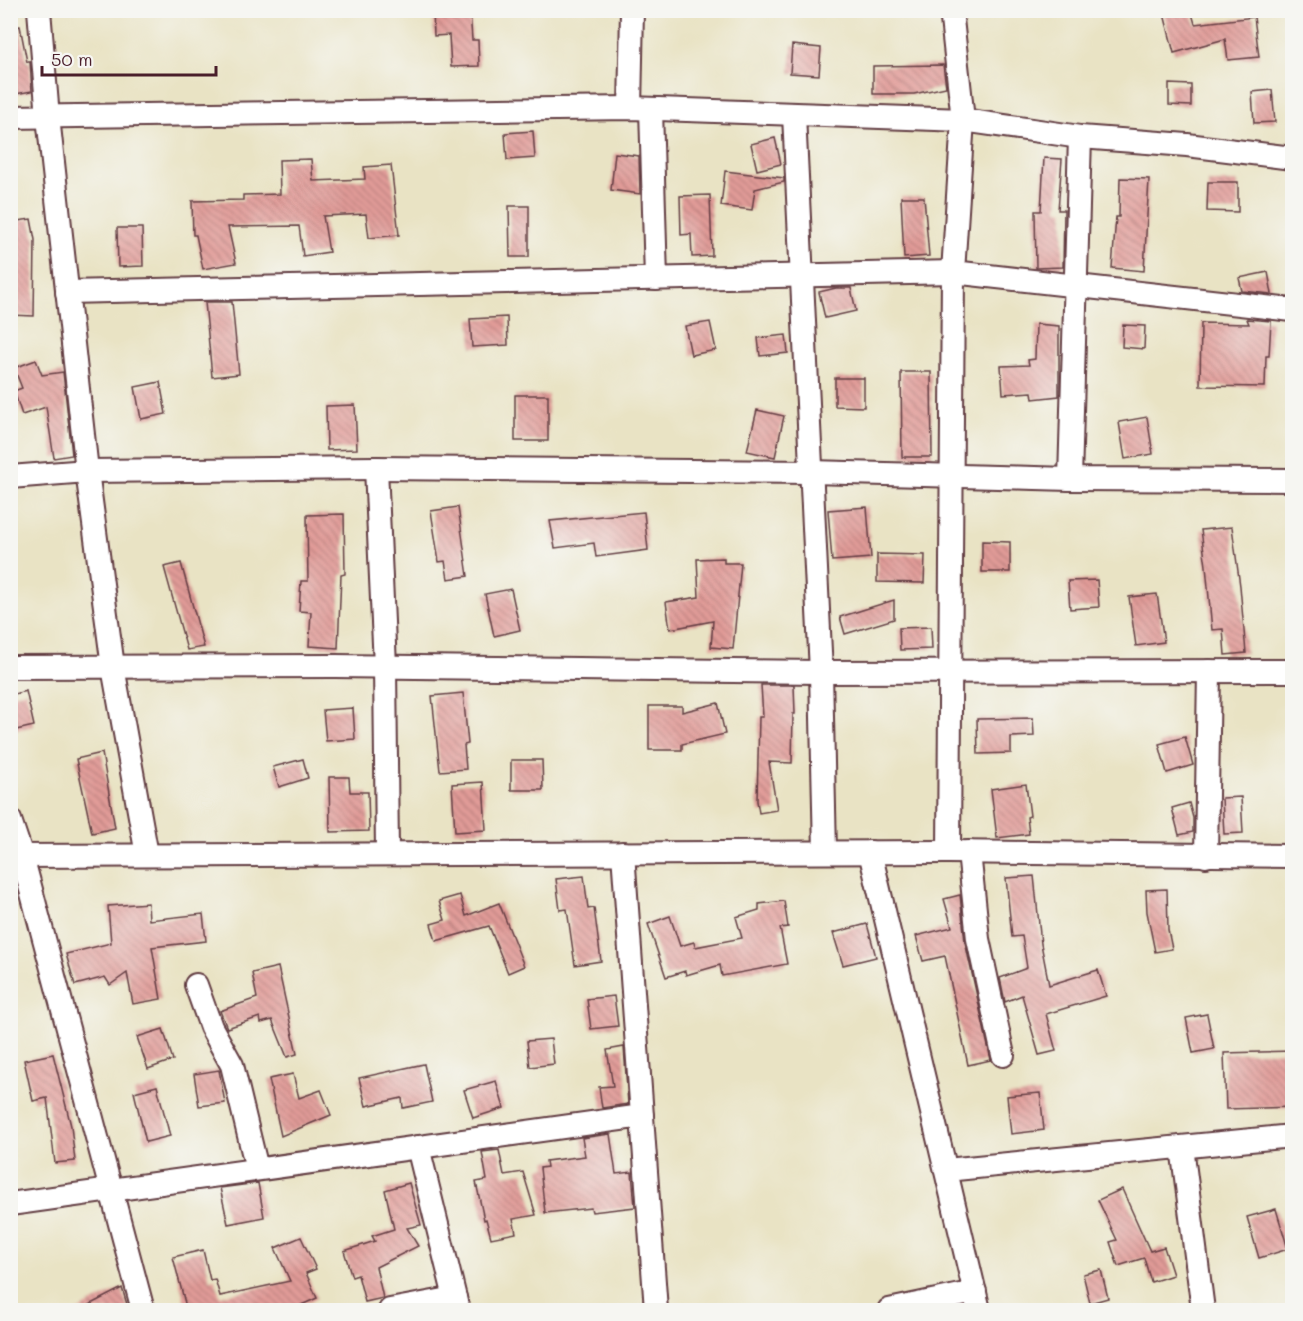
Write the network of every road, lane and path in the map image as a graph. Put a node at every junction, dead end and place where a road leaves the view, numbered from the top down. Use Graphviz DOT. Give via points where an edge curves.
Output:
graph roads {
  1 [pos="39,10"];
  2 [pos="632,10"];
  3 [pos="951,10"];
  4 [pos="641,109"];
  5 [pos="794,115"];
  6 [pos="10,117"];
  7 [pos="48,117"];
  8 [pos="963,120"];
  9 [pos="1080,137"];
  10 [pos="1293,158"];
  11 [pos="953,272"];
  12 [pos="802,275"];
  13 [pos="656,279"];
  14 [pos="1074,284"];
  15 [pos="67,292"];
  16 [pos="1293,310"];
  17 [pos="376,468"];
  18 [pos="87,471"];
  19 [pos="811,472"];
  20 [pos="10,477"];
  21 [pos="952,477"];
  22 [pos="1070,479"];
  23 [pos="1293,480"];
  24 [pos="385,666"];
  25 [pos="10,667"];
  26 [pos="113,667"];
  27 [pos="1209,671"];
  28 [pos="1293,671"];
  29 [pos="821,672"];
  30 [pos="951,672"];
  31 [pos="10,820"];
  32 [pos="825,852"];
  33 [pos="870,852"];
  34 [pos="959,852"];
  35 [pos="387,853"];
  36 [pos="623,853"];
  37 [pos="147,855"];
  38 [pos="16,856"];
  39 [pos="1206,856"];
  40 [pos="1293,856"];
  41 [pos="196,986"];
  42 [pos="1003,1055"];
  43 [pos="642,1116"];
  44 [pos="1293,1136"];
  45 [pos="418,1147"];
  46 [pos="1182,1147"];
  47 [pos="257,1169"];
  48 [pos="946,1170"];
  49 [pos="111,1190"];
  50 [pos="10,1204"];
  51 [pos="977,1301"];
  52 [pos="456,1304"];
  53 [pos="143,1311"];
  54 [pos="390,1311"];
  55 [pos="656,1311"];
  56 [pos="889,1311"];
  57 [pos="1203,1311"];
  1 -- 7 [label="street"];
  2 -- 4 [label="street"];
  3 -- 8 [label="street"];
  4 -- 5 [label="street"];
  4 -- 7 [label="street"];
  4 -- 13 [label="street"];
  5 -- 8 [label="street"];
  5 -- 12 [label="street"];
  6 -- 7 [label="street"];
  7 -- 15 [label="street"];
  8 -- 9 [label="street"];
  8 -- 11 [label="street"];
  9 -- 10 [label="street"];
  9 -- 14 [label="street"];
  11 -- 12 [label="street"];
  11 -- 14 [label="street"];
  11 -- 21 [label="street"];
  12 -- 13 [label="street"];
  12 -- 19 [label="street"];
  13 -- 15 [label="street"];
  14 -- 16 [label="street"];
  14 -- 22 [label="street"];
  15 -- 18 [label="street"];
  17 -- 18 [label="street"];
  17 -- 19 [label="street"];
  17 -- 24 [label="street"];
  18 -- 20 [label="street"];
  18 -- 26 [label="street"];
  19 -- 21 [label="street"];
  19 -- 29 [label="street"];
  21 -- 22 [label="street"];
  21 -- 30 [label="street"];
  22 -- 23 [label="street"];
  24 -- 26 [label="street"];
  24 -- 29 [label="street"];
  24 -- 35 [label="street"];
  25 -- 26 [label="street"];
  26 -- 37 [label="street"];
  27 -- 28 [label="street"];
  27 -- 30 [label="street"];
  27 -- 39 [label="street"];
  29 -- 30 [label="street"];
  29 -- 32 [label="street"];
  30 -- 34 [label="street"];
  31 -- 38 [label="street"];
  32 -- 33 [label="street"];
  32 -- 36 [label="street"];
  33 -- 34 [label="street"];
  33 -- 48 [label="street"];
  34 -- 39 [label="street"];
  34 -- 42 [label="street"];
  35 -- 36 [label="street"];
  35 -- 37 [label="street"];
  36 -- 43 [label="street"];
  37 -- 38 [label="street"];
  38 -- 49 [label="street"];
  39 -- 40 [label="street"];
  41 -- 47 [label="street" via="211,1027 232,1065"];
  43 -- 45 [label="street"];
  43 -- 55 [label="street"];
  44 -- 46 [label="street"];
  45 -- 47 [label="street"];
  45 -- 52 [label="street"];
  46 -- 48 [label="street"];
  46 -- 57 [label="street"];
  47 -- 49 [label="street"];
  48 -- 51 [label="street"];
  49 -- 50 [label="street"];
  49 -- 53 [label="street"];
  51 -- 56 [label="street"];
  52 -- 54 [label="street"];
}
